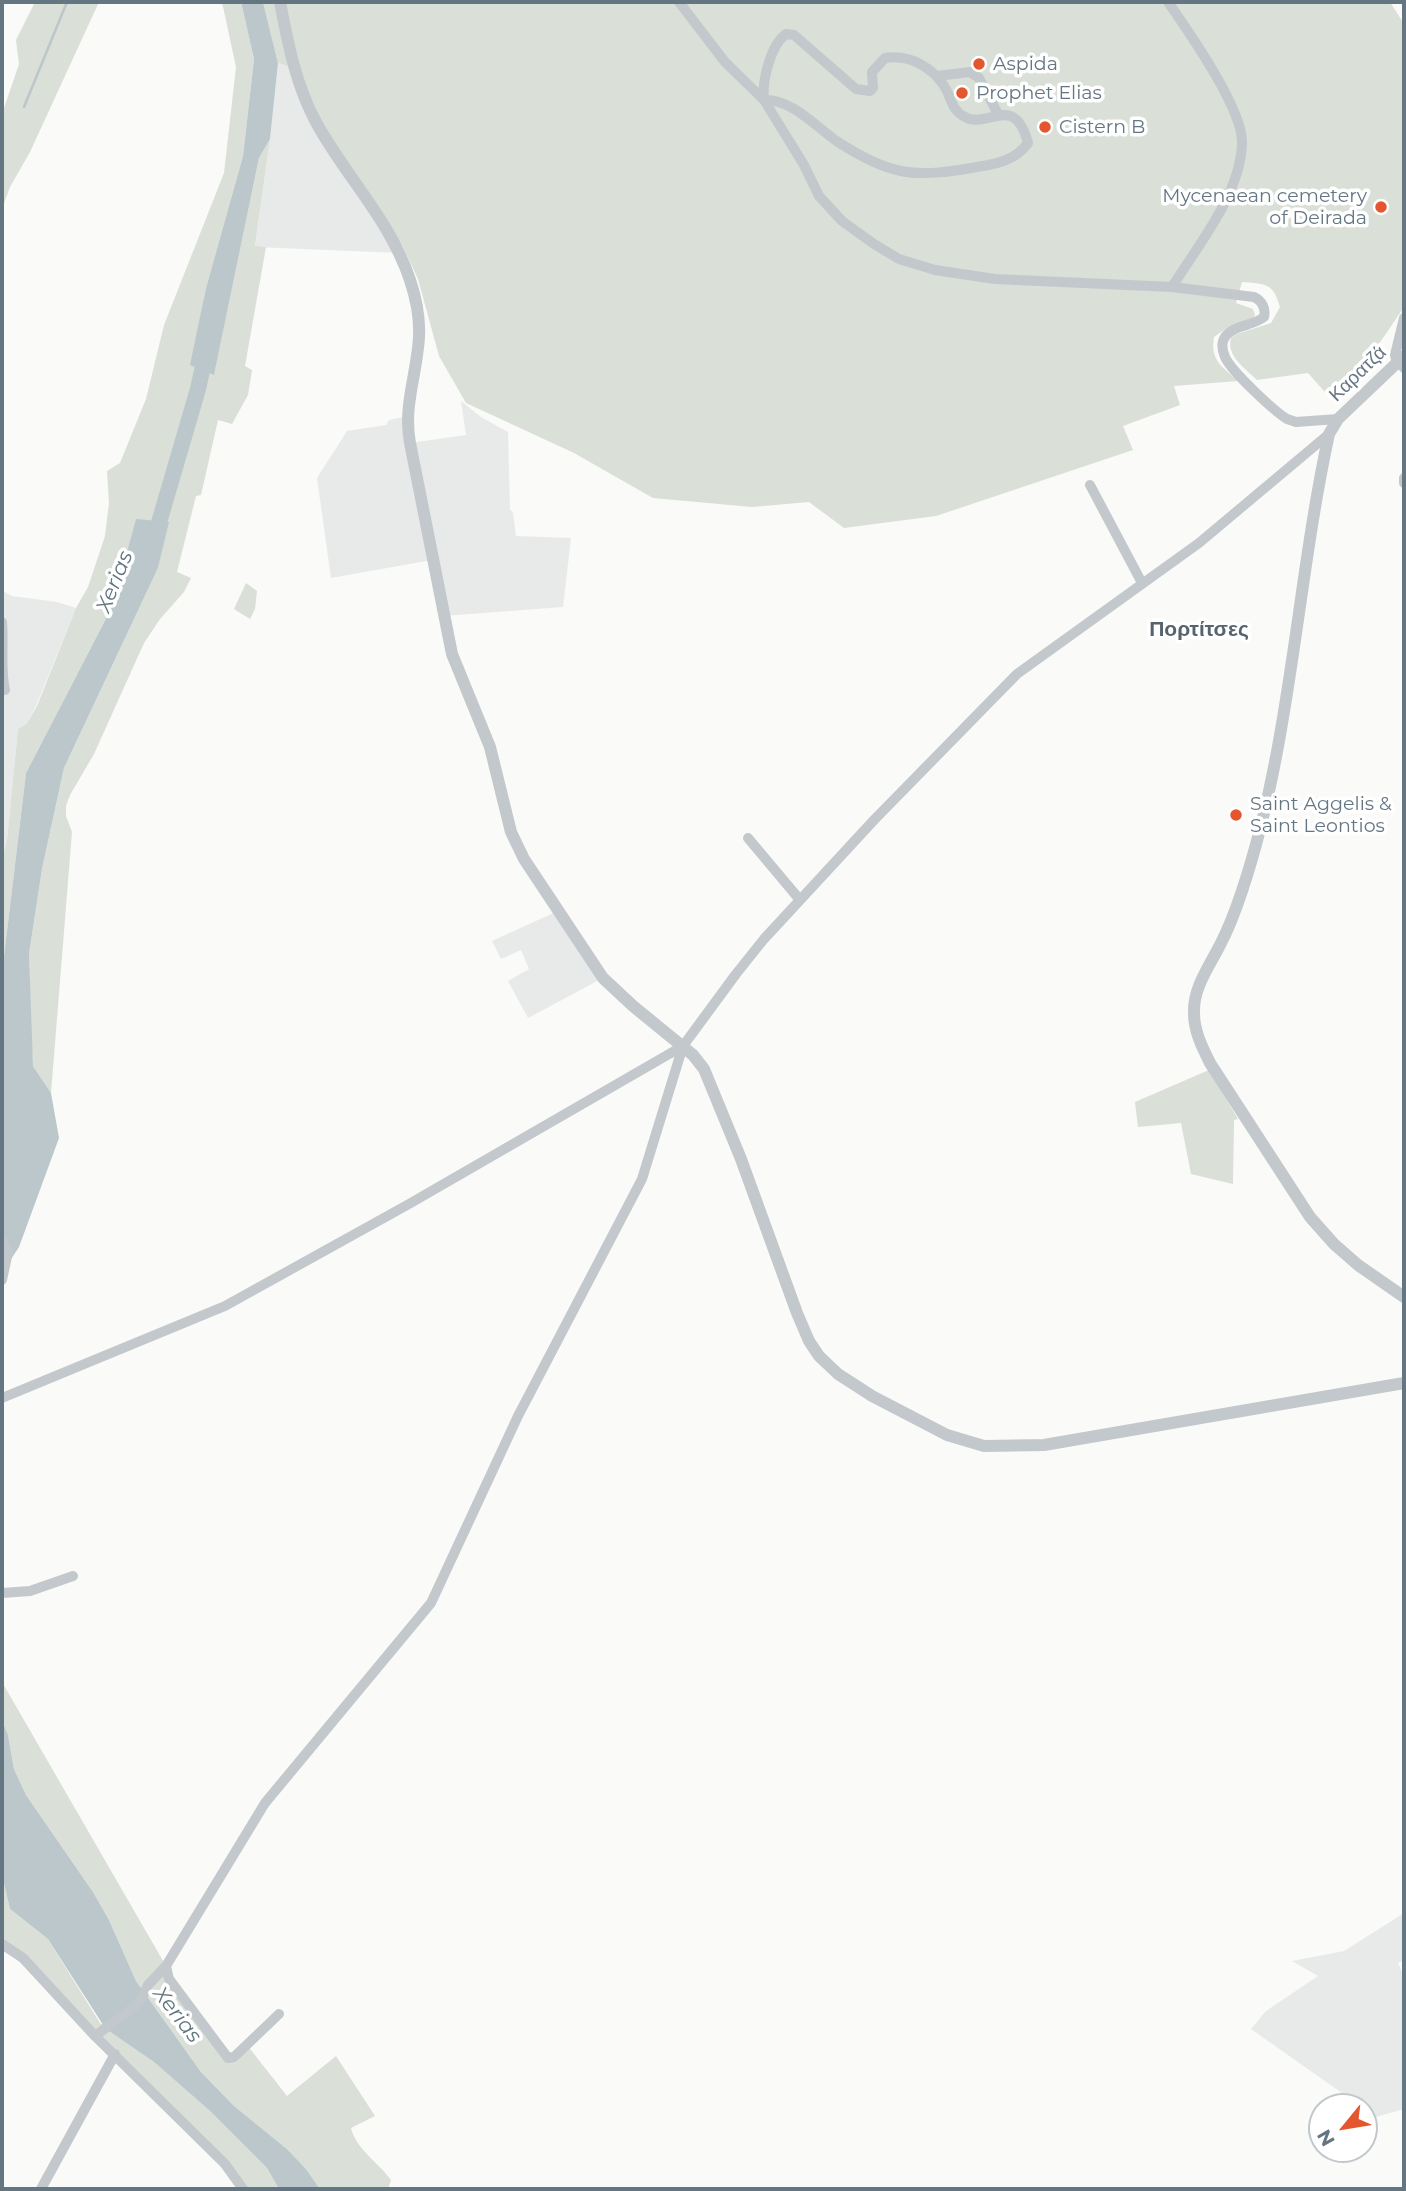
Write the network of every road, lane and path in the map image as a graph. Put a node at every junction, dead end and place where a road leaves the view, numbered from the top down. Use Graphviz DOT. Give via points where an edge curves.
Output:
graph roads {
  1 [pos="280,2"];
  2 [pos="678,2"];
  3 [pos="1168,2"];
  4 [pos="937,76"];
  5 [pos="764,100"];
  6 [pos="998,114"];
  7 [pos="1172,287"];
  8 [pos="1404,318"];
  9 [pos="1402,362"];
  10 [pos="1338,419"];
  11 [pos="1329,434"];
  12 [pos="1090,485"];
  13 [pos="1142,583"];
  14 [pos="2,622"];
  15 [pos="5,690"];
  16 [pos="748,838"];
  17 [pos="800,900"];
  18 [pos="683,1046"];
  19 [pos="2,1240"];
  20 [pos="2,1280"];
  21 [pos="1404,1297"];
  22 [pos="1404,1382"];
  23 [pos="2,1398"];
  24 [pos="73,1576"];
  25 [pos="2,1593"];
  26 [pos="2,1944"];
  27 [pos="166,1966"];
  28 [pos="279,2014"];
  29 [pos="95,2036"];
  30 [pos="115,2054"];
  31 [pos="41,2189"];
  32 [pos="243,2189"];
  1 -- 18 [label="street" via="306,103 385,224 415,296 419,338 407,416 410,443 452,654 490,747 513,838 603,978"];
  2 -- 5 [label="street" via="725,62"];
  3 -- 7 [label="street" via="1202,50 1237,117 1243,141 1239,166 1220,214"];
  4 -- 5 [label="street" via="915,61 885,58 872,72 873,88 864,92 790,34 781,37 769,64"];
  4 -- 6 [label="street" via="970,72 979,78"];
  4 -- 6 [label="street" via="953,108 967,119"];
  5 -- 6 [label="street" via="783,102 839,143 901,171 1002,163 1028,143 1015,118"];
  5 -- 7 [label="street" via="819,196 842,221 899,258 935,270 995,279"];
  7 -- 10 [label="street" via="1261,300 1264,317 1229,332 1223,341 1226,360 1287,419"];
  8 -- 9 [label="street" via="1395,355"];
  9 -- 10 [label="street, Καρατζά"];
  10 -- 11 [label="street, Καρατζά"];
  11 -- 13 [label="street" via="1199,543"];
  11 -- 21 [label="street" via="1277,753 1256,847 1240,899 1195,994 1194,1013 1197,1035 1210,1063 1310,1217 1358,1265"];
  12 -- 13 [label="street"];
  13 -- 17 [label="street" via="1017,674"];
  14 -- 15 [label="street"];
  16 -- 17 [label="street"];
  17 -- 18 [label="street" via="736,974"];
  18 -- 22 [label="street" via="711,1083 814,1349 831,1368 872,1396 947,1435 984,1446 1044,1445"];
  18 -- 23 [label="street" via="225,1306"];
  18 -- 27 [label="street" via="642,1179 518,1416 430,1603 265,1803"];
  19 -- 20 [label="street" via="8,1252"];
  24 -- 25 [label="street" via="30,1591"];
  26 -- 29 [label="street" via="23,1958"];
  27 -- 28 [label="street" via="169,1979 228,2058"];
  27 -- 29 [label="street" via="135,2006"];
  29 -- 30 [label="street"];
  30 -- 31 [label="street"];
  30 -- 32 [label="street" via="225,2164"];
}
